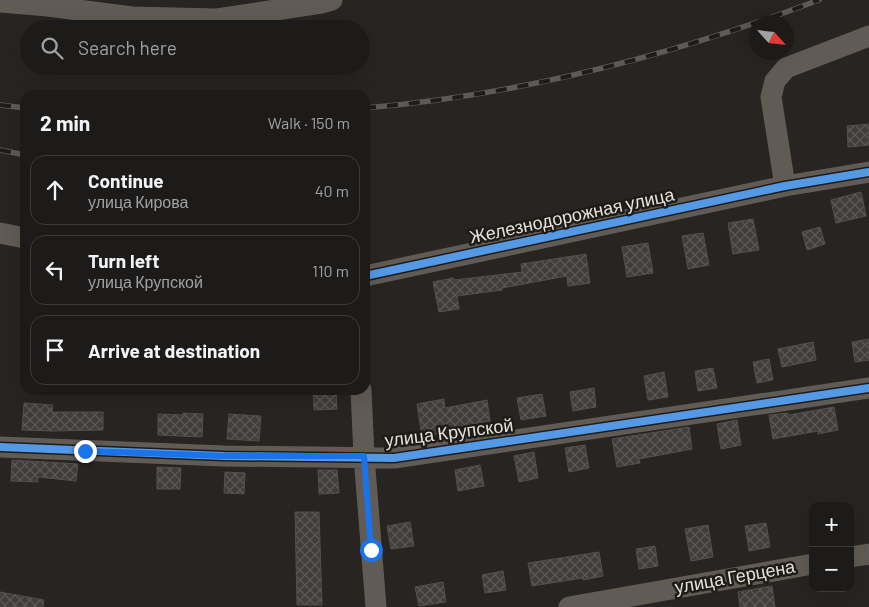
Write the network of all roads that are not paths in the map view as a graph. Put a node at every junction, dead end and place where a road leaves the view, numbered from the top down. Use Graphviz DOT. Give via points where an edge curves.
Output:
graph roads {
  1 [pos="332,0"];
  2 [pos="0,2"];
  3 [pos="869,36"];
  4 [pos="869,172"];
  5 [pos="785,186"];
  6 [pos="0,233"];
  7 [pos="20,237"];
  8 [pos="370,275"];
  9 [pos="869,388"];
  10 [pos="362,395"];
  11 [pos="0,448"];
  12 [pos="364,456"];
  13 [pos="869,554"];
  14 [pos="854,556"];
  15 [pos="809,565"];
  16 [pos="376,607"];
  17 [pos="569,607"];
  1 -- 2 [label="street" via="217,19 132,17"];
  3 -- 5 [label="street" via="786,68 775,81 771,98"];
  4 -- 5 [label="street, Железнодорожная улица"];
  5 -- 8 [label="street, Железнодорожная улица"];
  6 -- 7 [label="street"];
  9 -- 12 [label="street, улица Крупской" via="394,458"];
  10 -- 12 [label="street"];
  11 -- 12 [label="street, улица Крупской" via="224,456"];
  12 -- 16 [label="street"];
  13 -- 14 [label="street"];
  15 -- 17 [label="street, улица Герцена"];
}
